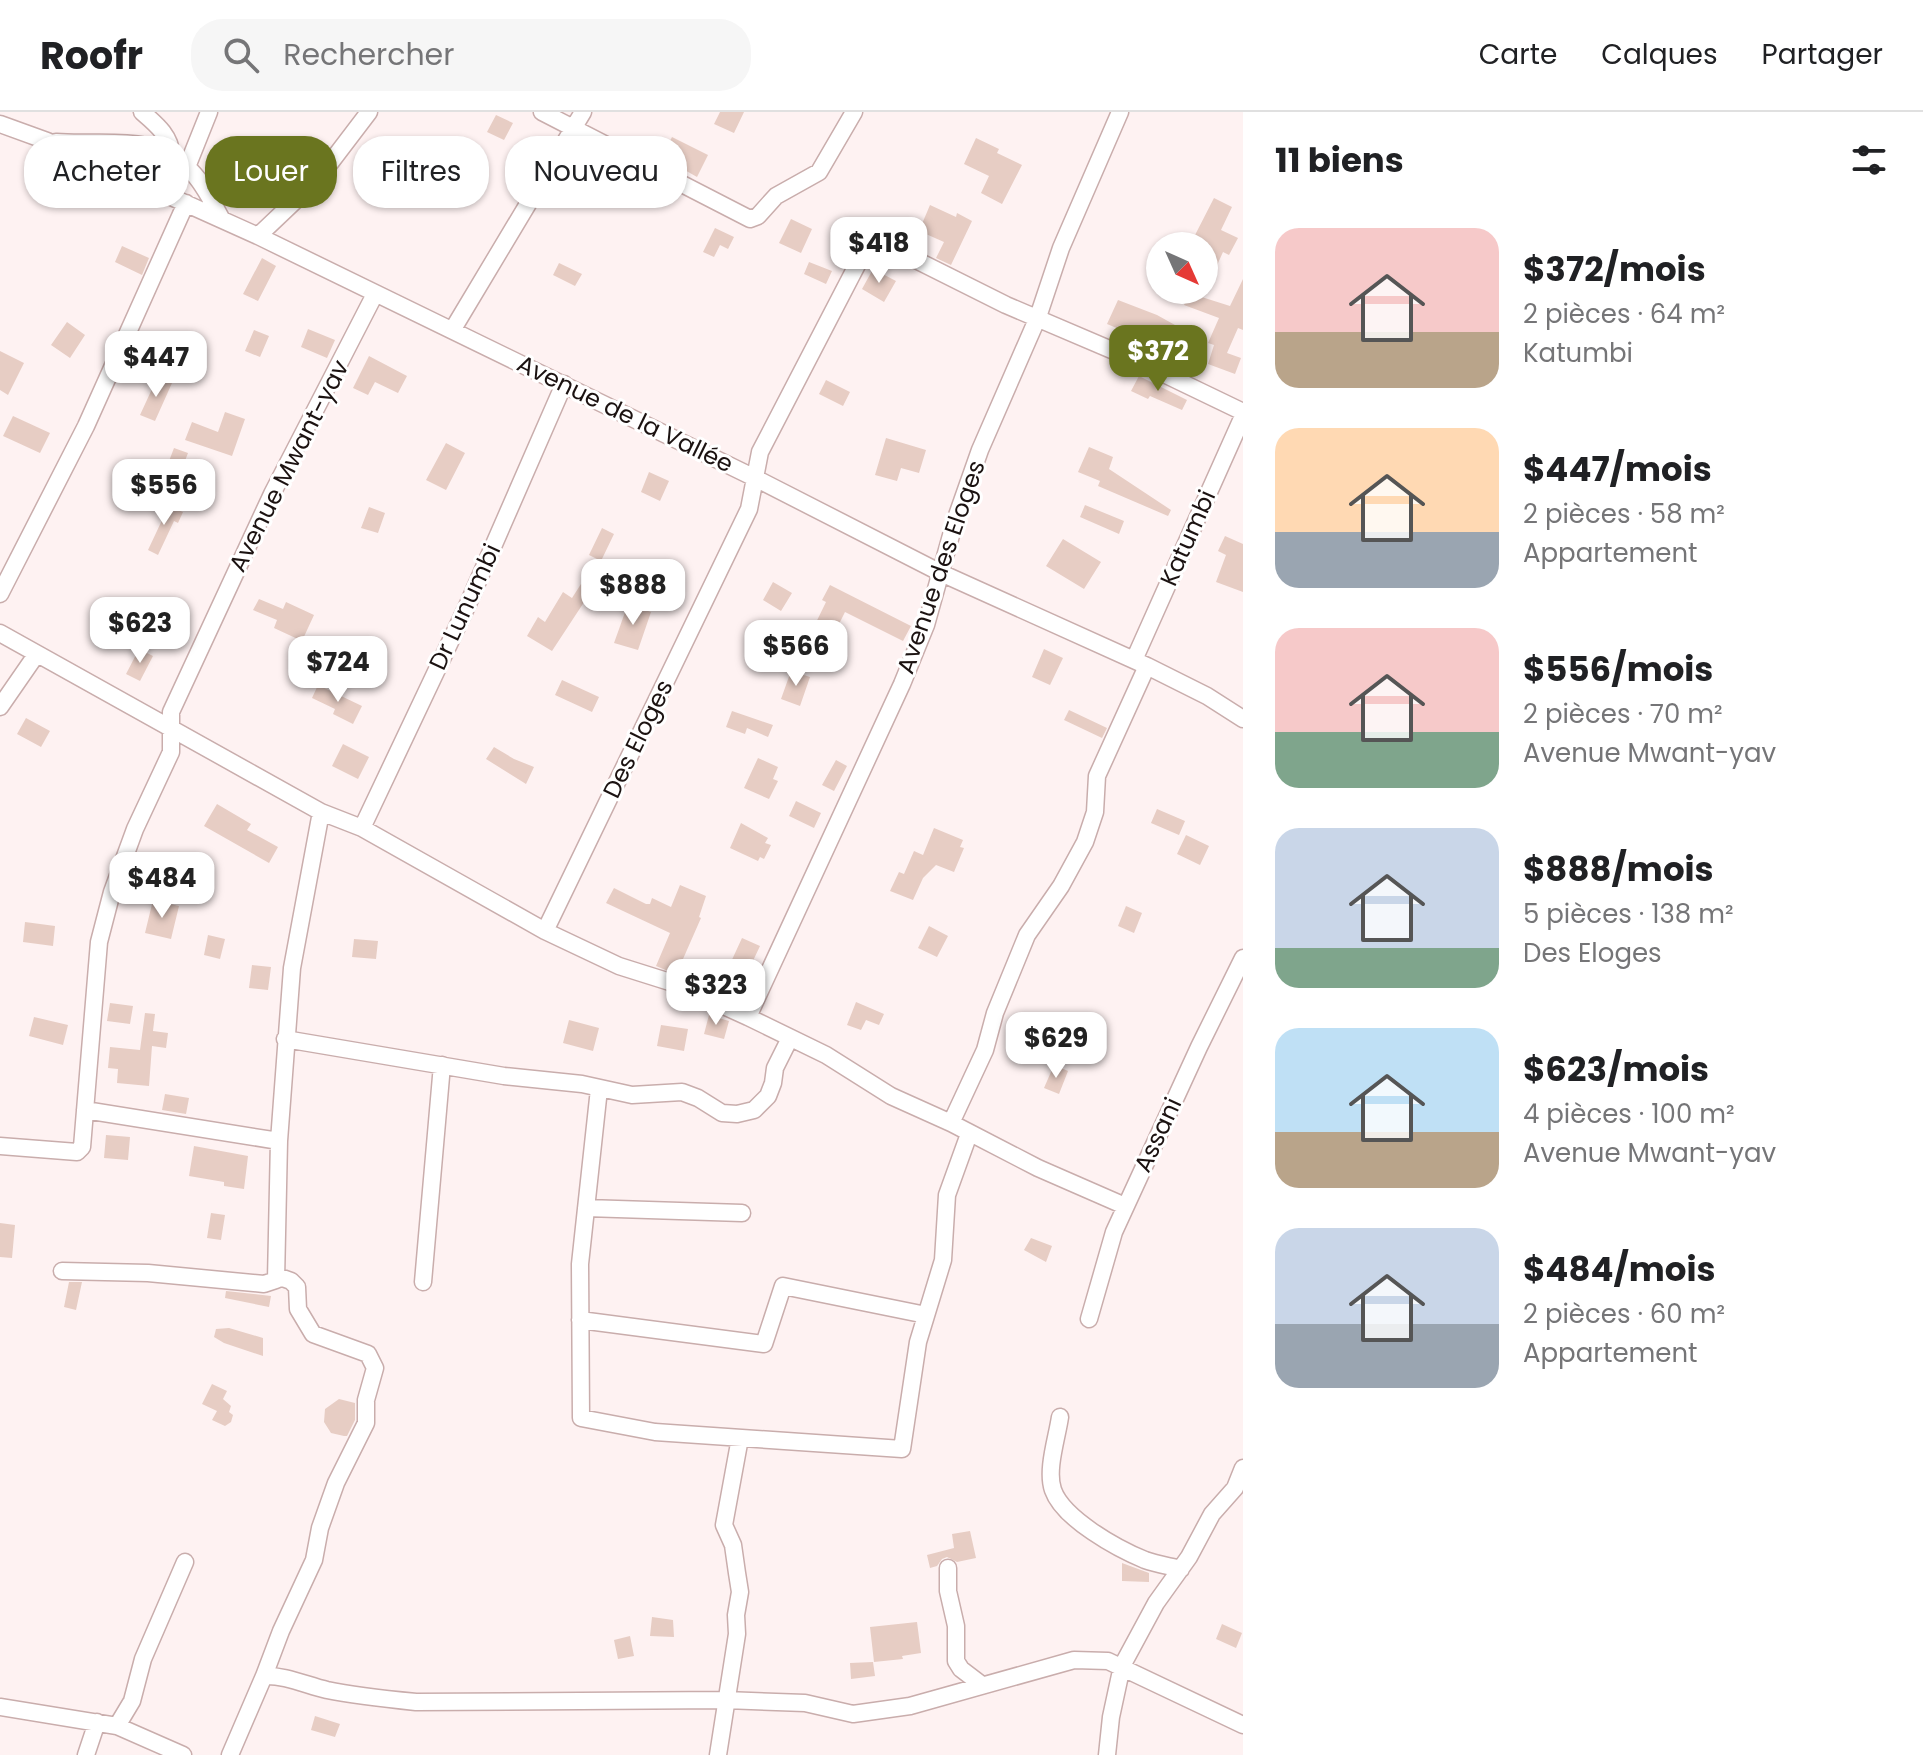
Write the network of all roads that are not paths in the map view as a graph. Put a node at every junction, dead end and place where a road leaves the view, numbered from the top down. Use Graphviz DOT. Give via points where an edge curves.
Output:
graph roads {
  1 [pos="142,112"];
  2 [pos="209,112"];
  3 [pos="369,112"];
  4 [pos="542,112"];
  5 [pos="583,112"];
  6 [pos="854,112"];
  7 [pos="1120,112"];
  8 [pos="0,124"];
  9 [pos="572,129"];
  10 [pos="33,136"];
  11 [pos="165,136"];
  12 [pos="189,162"];
  13 [pos="189,169"];
  14 [pos="189,204"];
  15 [pos="184,208"];
  16 [pos="221,218"];
  17 [pos="258,236"];
  18 [pos="375,294"];
  19 [pos="1038,317"];
  20 [pos="453,329"];
  21 [pos="564,384"];
  22 [pos="1243,414"];
  23 [pos="757,479"];
  24 [pos="941,573"];
  25 [pos="0,594"];
  26 [pos="0,633"];
  27 [pos="36,655"];
  28 [pos="1140,663"];
  29 [pos="0,707"];
  30 [pos="1243,719"];
  31 [pos="172,727"];
  32 [pos="321,812"];
  33 [pos="362,828"];
  34 [pos="545,931"];
  35 [pos="1243,958"];
  36 [pos="748,1017"];
  37 [pos="790,1038"];
  38 [pos="285,1039"];
  39 [pos="442,1065"];
  40 [pos="599,1089"];
  41 [pos="85,1110"];
  42 [pos="951,1123"];
  43 [pos="969,1134"];
  44 [pos="279,1141"];
  45 [pos="0,1146"];
  46 [pos="1125,1206"];
  47 [pos="586,1208"];
  48 [pos="742,1213"];
  49 [pos="62,1271"];
  50 [pos="277,1276"];
  51 [pos="423,1282"];
  52 [pos="926,1315"];
  53 [pos="1089,1319"];
  54 [pos="580,1320"];
  55 [pos="1060,1417"];
  56 [pos="740,1438"];
  57 [pos="1243,1468"];
  58 [pos="185,1562"];
  59 [pos="948,1568"];
  60 [pos="1181,1569"];
  61 [pos="1122,1666"];
  62 [pos="264,1676"];
  63 [pos="982,1685"];
  64 [pos="725,1700"];
  65 [pos="0,1707"];
  66 [pos="97,1722"];
  67 [pos="1243,1725"];
  68 [pos="117,1726"];
  69 [pos="86,1755"];
  70 [pos="183,1755"];
  71 [pos="230,1755"];
  72 [pos="718,1755"];
  73 [pos="1107,1755"];
  1 -- 11 [label="street"];
  2 -- 12 [label="street"];
  3 -- 17 [label="street" via="318,179"];
  4 -- 9 [label="street"];
  5 -- 9 [label="street"];
  6 -- 9 [label="street" via="819,172 776,196 750,219"];
  7 -- 19 [label="street, Avenue des Eloges" via="1061,248"];
  8 -- 10 [label="street, Avenue de la Vallée"];
  9 -- 20 [label="street"];
  13 -- 16 [label="street"];
  14 -- 16 [label="street, Avenue de la Vallée"];
  15 -- 25 [label="street" via="86,426"];
  16 -- 17 [label="street, Avenue de la Vallée"];
  17 -- 18 [label="street, Avenue de la Vallée"];
  18 -- 20 [label="street, Avenue de la Vallée"];
  18 -- 31 [label="street, Avenue Mwant-yav" via="181,686 171,712"];
  19 -- 22 [label="street"];
  19 -- 23 [label="street, Des Eloges" via="871,239 760,452"];
  19 -- 24 [label="street, Avenue des Eloges" via="980,450"];
  20 -- 21 [label="street, Avenue de la Vallée"];
  21 -- 23 [label="street, Avenue de la Vallée"];
  21 -- 33 [label="street, Dr Lunumbi"];
  22 -- 28 [label="street, Katumbi"];
  23 -- 24 [label="street, Avenue de la Vallée"];
  23 -- 34 [label="street, Des Eloges" via="749,509"];
  24 -- 28 [label="street, Avenue de la Vallée"];
  24 -- 36 [label="street, Avenue des Eloges" via="902,684"];
  26 -- 27 [label="street"];
  27 -- 29 [label="street"];
  27 -- 31 [label="street"];
  28 -- 30 [label="street, Avenue de la Vallée"];
  28 -- 42 [label="street, Katumbi" via="1097,776 1095,812 1085,842 1027,935 985,1050"];
  31 -- 32 [label="street"];
  31 -- 41 [label="street, Avenue Mwant-yav" via="171,752 130,842 99,942"];
  32 -- 33 [label="street"];
  32 -- 38 [label="street" via="292,968"];
  33 -- 34 [label="street"];
  34 -- 36 [label="street"];
  35 -- 46 [label="street, Assani"];
  36 -- 37 [label="street"];
  37 -- 40 [label="street" via="768,1096 754,1110 722,1113 682,1092 632,1095"];
  37 -- 42 [label="street" via="891,1096"];
  38 -- 39 [label="street"];
  38 -- 44 [label="street"];
  39 -- 40 [label="street"];
  39 -- 51 [label="street"];
  40 -- 47 [label="street"];
  41 -- 44 [label="street"];
  41 -- 45 [label="street, Avenue Mwant-yav" via="77,1152"];
  42 -- 43 [label="street"];
  43 -- 46 [label="street"];
  43 -- 52 [label="street" via="947,1195 943,1260"];
  44 -- 50 [label="street"];
  46 -- 53 [label="street, Assani"];
  47 -- 48 [label="street"];
  47 -- 54 [label="street"];
  49 -- 50 [label="street" via="264,1284"];
  50 -- 62 [label="street" via="297,1287 298,1309 313,1334 368,1354 375,1368 366,1423 336,1483 314,1560"];
  52 -- 54 [label="street" via="783,1286 764,1344"];
  52 -- 56 [label="street" via="902,1449"];
  54 -- 56 [label="street" via="581,1418 655,1432"];
  55 -- 60 [label="street" via="1052,1476 1059,1501 1106,1539 1146,1561"];
  56 -- 64 [label="street" via="724,1525 733,1545 740,1592"];
  57 -- 60 [label="street"];
  58 -- 68 [label="street" via="143,1659 132,1701"];
  59 -- 63 [label="street" via="956,1661"];
  60 -- 61 [label="street"];
  61 -- 63 [label="street" via="1074,1660"];
  61 -- 67 [label="street"];
  61 -- 73 [label="street"];
  62 -- 64 [label="street" via="416,1702"];
  62 -- 71 [label="street"];
  63 -- 64 [label="street" via="889,1711 853,1714 805,1703"];
  64 -- 72 [label="street"];
  65 -- 66 [label="street"];
  66 -- 68 [label="street"];
  66 -- 69 [label="street"];
  68 -- 70 [label="street"];
}
